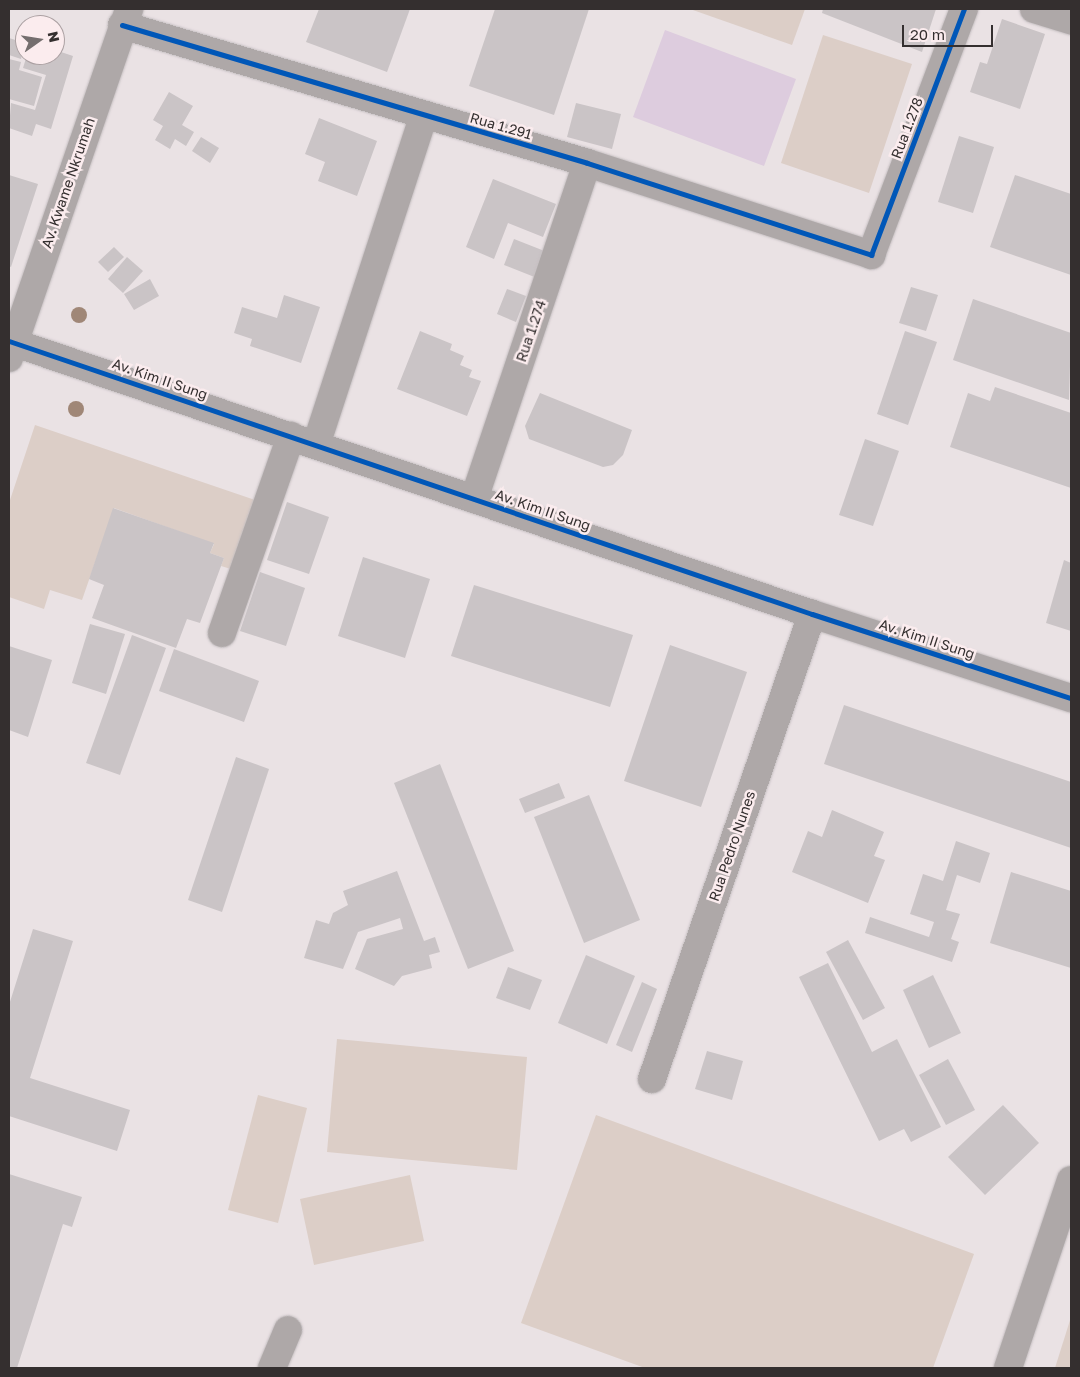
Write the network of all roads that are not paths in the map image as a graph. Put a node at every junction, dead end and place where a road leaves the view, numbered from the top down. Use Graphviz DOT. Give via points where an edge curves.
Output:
graph roads {
  1 [pos="964,9"];
  2 [pos="1034,9"];
  3 [pos="125,17"];
  4 [pos="1071,20"];
  5 [pos="424,115"];
  6 [pos="587,163"];
  7 [pos="871,255"];
  8 [pos="10,347"];
  9 [pos="290,436"];
  10 [pos="316,445"];
  11 [pos="474,498"];
  12 [pos="812,614"];
  13 [pos="222,633"];
  14 [pos="1071,698"];
  15 [pos="652,1079"];
  16 [pos="1071,1180"];
  17 [pos="288,1330"];
  18 [pos="272,1368"];
  19 [pos="1008,1368"];
  1 -- 7 [label="street, Rua 1.278"];
  2 -- 4 [label="street"];
  3 -- 5 [label="street, Rua 1.291"];
  3 -- 8 [label="street, Av. Kwame Nkrumah"];
  5 -- 6 [label="street, Rua 1.291"];
  5 -- 10 [label="street"];
  6 -- 7 [label="street, Rua 1.291"];
  6 -- 11 [label="street, Rua 1.274"];
  8 -- 9 [label="street, Av. Kim II Sung"];
  9 -- 10 [label="street, Av. Kim II Sung"];
  9 -- 13 [label="street"];
  10 -- 11 [label="street, Av. Kim II Sung"];
  11 -- 12 [label="street, Av. Kim II Sung"];
  12 -- 14 [label="street, Av. Kim II Sung"];
  12 -- 15 [label="street, Rua Pedro Nunes"];
  16 -- 19 [label="street"];
  17 -- 18 [label="street"];
}
